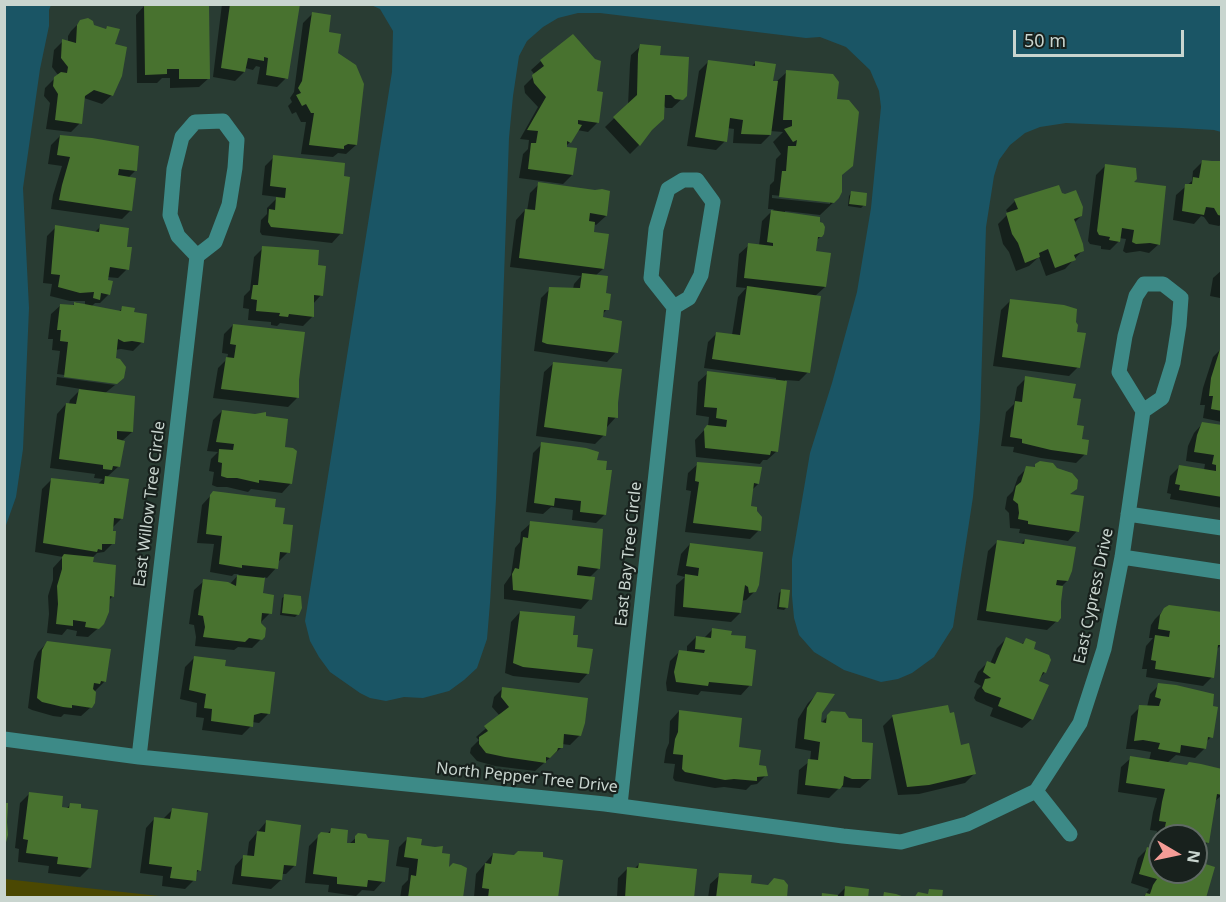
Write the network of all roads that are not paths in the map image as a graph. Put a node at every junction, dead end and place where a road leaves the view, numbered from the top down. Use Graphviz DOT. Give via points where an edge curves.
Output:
graph roads {
  1 [pos="197,256"];
  2 [pos="674,306"];
  3 [pos="1143,411"];
  4 [pos="1128,514"];
  5 [pos="1221,528"];
  6 [pos="1122,557"];
  7 [pos="1221,572"];
  8 [pos="4,739"];
  9 [pos="139,757"];
  10 [pos="1036,790"];
  11 [pos="620,805"];
  12 [pos="1070,834"];
  1 -- 1 [label="street" via="215,242 229,205 237,140 223,121 195,123 182,137 174,169 170,215 178,236"];
  1 -- 9 [label="street, East Willow Tree Circle"];
  2 -- 2 [label="street" via="689,298 701,275 713,201 697,180 683,180 668,189 656,229 651,278"];
  2 -- 11 [label="street, East Bay Tree Circle"];
  3 -- 3 [label="street" via="1162,398 1179,325 1180,298 1163,284 1144,284 1137,296 1119,372"];
  3 -- 4 [label="street, East Cypress Drive"];
  4 -- 5 [label="street"];
  4 -- 6 [label="street, East Cypress Drive"];
  6 -- 7 [label="street"];
  6 -- 10 [label="street, East Cypress Drive" via="1104,650 1080,723"];
  8 -- 9 [label="street, North Pepper Tree Drive"];
  9 -- 11 [label="street, North Pepper Tree Drive"];
  10 -- 11 [label="street, North Pepper Tree Drive" via="968,824 901,842"];
  10 -- 12 [label="street"];
}
